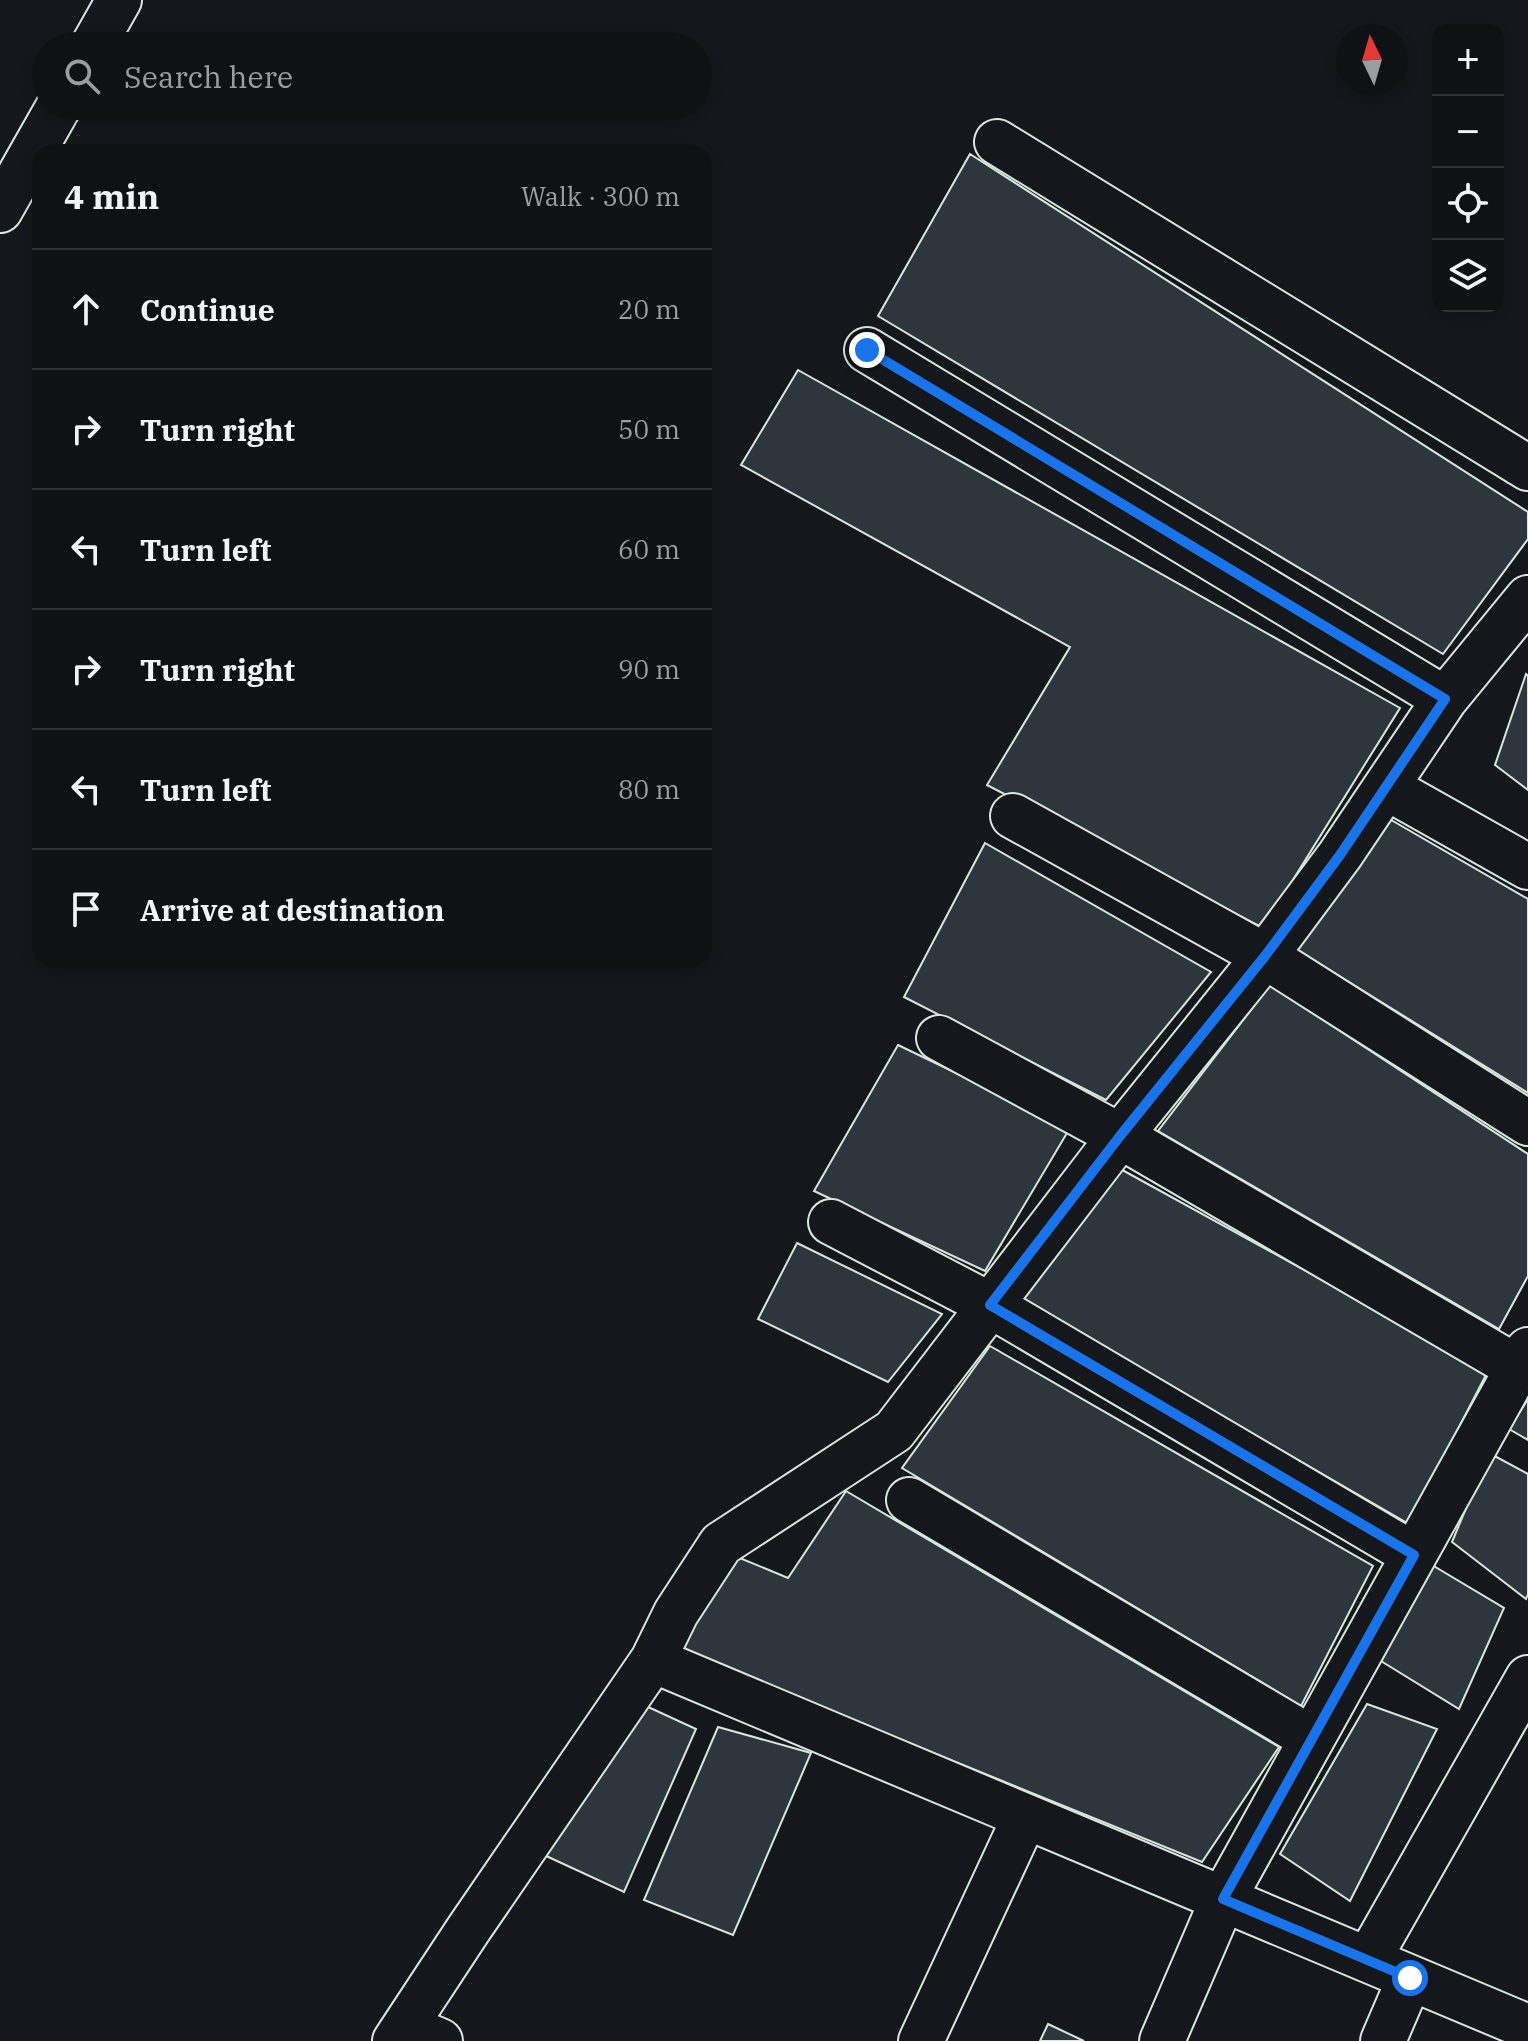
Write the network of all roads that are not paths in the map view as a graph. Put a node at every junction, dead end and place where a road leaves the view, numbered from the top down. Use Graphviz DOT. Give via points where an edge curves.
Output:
graph roads {
  1 [pos="118,0"];
  2 [pos="101,32"];
  3 [pos="51,120"];
  4 [pos="997,142"];
  5 [pos="37,144"];
  6 [pos="32,154"];
  7 [pos="0,210"];
  8 [pos="867,350"];
  9 [pos="1528,468"];
  10 [pos="1527,602"];
  11 [pos="1445,699"];
  12 [pos="1386,787"];
  13 [pos="1013,816"];
  14 [pos="1528,867"];
  15 [pos="1265,956"];
  16 [pos="939,1038"];
  17 [pos="1528,1123"];
  18 [pos="1120,1136"];
  19 [pos="831,1222"];
  20 [pos="990,1305"];
  21 [pos="1523,1359"];
  22 [pos="909,1500"];
  23 [pos="1414,1555"];
  24 [pos="653,1660"];
  25 [pos="1528,1678"];
  26 [pos="1312,1739"];
  27 [pos="1025,1817"];
  28 [pos="1223,1899"];
  29 [pos="1368,1960"];
  30 [pos="1410,1978"];
  31 [pos="1528,2027"];
  32 [pos="413,2036"];
  33 [pos="921,2041"];
  34 [pos="1162,2041"];
  35 [pos="1383,2041"];
  1 -- 2 [label="street"];
  3 -- 5 [label="street"];
  4 -- 9 [label="street"];
  6 -- 7 [label="street"];
  8 -- 11 [label="street"];
  10 -- 11 [label="street"];
  11 -- 12 [label="street"];
  12 -- 14 [label="street"];
  12 -- 15 [label="street"];
  13 -- 15 [label="street"];
  15 -- 17 [label="street"];
  15 -- 18 [label="street"];
  16 -- 18 [label="street"];
  18 -- 20 [label="street"];
  18 -- 21 [label="street"];
  19 -- 20 [label="street"];
  20 -- 23 [label="street"];
  20 -- 24 [label="street" via="894,1431 721,1544"];
  21 -- 23 [label="street"];
  22 -- 26 [label="street"];
  23 -- 26 [label="street"];
  24 -- 27 [label="street"];
  24 -- 32 [label="street" via="468,1930"];
  25 -- 29 [label="street"];
  26 -- 28 [label="street"];
  27 -- 28 [label="street"];
  27 -- 33 [label="street"];
  28 -- 29 [label="street"];
  28 -- 34 [label="street"];
  29 -- 30 [label="street"];
  30 -- 31 [label="street"];
  30 -- 35 [label="street"];
}
